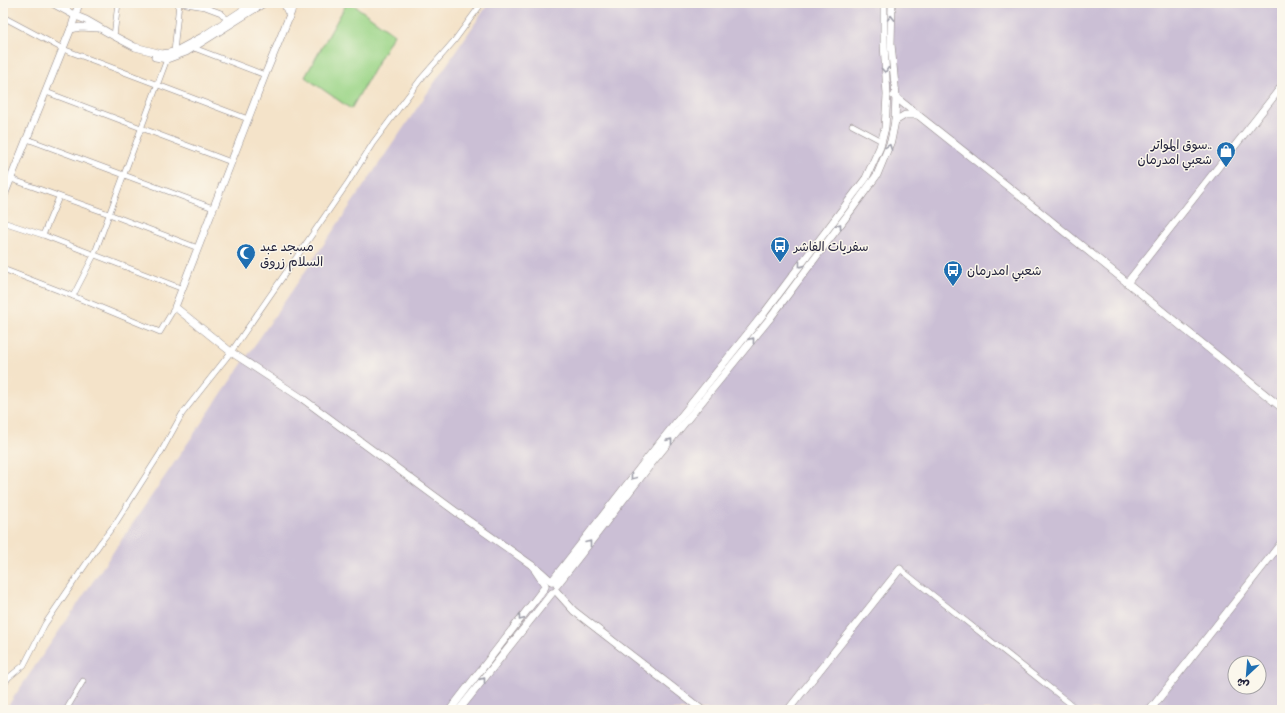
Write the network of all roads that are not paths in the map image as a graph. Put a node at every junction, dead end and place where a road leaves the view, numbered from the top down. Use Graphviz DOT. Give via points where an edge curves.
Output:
graph roads {
  1 [pos="52,3"];
  2 [pos="80,3"];
  3 [pos="118,3"];
  4 [pos="179,3"];
  5 [pos="254,3"];
  6 [pos="264,3"];
  7 [pos="284,3"];
  8 [pos="289,3"];
  9 [pos="293,3"];
  10 [pos="482,3"];
  11 [pos="884,3"];
  12 [pos="892,3"];
  13 [pos="206,5"];
  14 [pos="288,12"];
  15 [pos="76,16"];
  16 [pos="3,17"];
  17 [pos="287,20"];
  18 [pos="229,22"];
  19 [pos="99,28"];
  20 [pos="71,29"];
  21 [pos="114,36"];
  22 [pos="135,47"];
  23 [pos="63,48"];
  24 [pos="194,48"];
  25 [pos="174,52"];
  26 [pos="167,59"];
  27 [pos="265,76"];
  28 [pos="158,85"];
  29 [pos="1282,86"];
  30 [pos="46,92"];
  31 [pos="887,95"];
  32 [pos="896,96"];
  33 [pos="918,115"];
  34 [pos="248,119"];
  35 [pos="895,120"];
  36 [pos="852,125"];
  37 [pos="141,128"];
  38 [pos="27,139"];
  39 [pos="882,141"];
  40 [pos="231,162"];
  41 [pos="124,174"];
  42 [pos="11,179"];
  43 [pos="59,197"];
  44 [pos="3,198"];
  45 [pos="213,208"];
  46 [pos="109,214"];
  47 [pos="3,222"];
  48 [pos="43,235"];
  49 [pos="198,248"];
  50 [pos="94,255"];
  51 [pos="3,269"];
  52 [pos="1127,283"];
  53 [pos="183,289"];
  54 [pos="785,291"];
  55 [pos="73,296"];
  56 [pos="175,307"];
  57 [pos="231,352"];
  58 [pos="1282,408"];
  59 [pos="1282,542"];
  60 [pos="900,569"];
  61 [pos="551,586"];
  62 [pos="83,681"];
  63 [pos="3,687"];
  64 [pos="66,710"];
  65 [pos="450,710"];
  66 [pos="459,710"];
  67 [pos="702,710"];
  68 [pos="788,710"];
  69 [pos="1078,710"];
  70 [pos="1150,710"];
  1 -- 15 [label="street"];
  2 -- 15 [label="street"];
  3 -- 21 [label="street"];
  4 -- 13 [label="street"];
  4 -- 25 [label="street"];
  5 -- 18 [label="street"];
  6 -- 18 [label="street"];
  7 -- 14 [label="street"];
  8 -- 14 [label="street"];
  9 -- 17 [label="street"];
  10 -- 57 [label="street" via="373,143"];
  11 -- 31 [label="street, one-way"];
  32 -- 12 [label="street, one-way" via="891,44"];
  13 -- 18 [label="street" via="223,14"];
  14 -- 17 [label="street"];
  15 -- 19 [label="street"];
  15 -- 20 [label="street"];
  16 -- 23 [label="street"];
  17 -- 27 [label="street"];
  18 -- 24 [label="street"];
  18 -- 25 [label="street"];
  19 -- 20 [label="street"];
  19 -- 21 [label="street"];
  20 -- 23 [label="street"];
  21 -- 22 [label="street"];
  22 -- 25 [label="street" via="158,54"];
  22 -- 26 [label="street" via="151,56"];
  23 -- 28 [label="street"];
  23 -- 30 [label="street"];
  24 -- 26 [label="street"];
  24 -- 27 [label="street"];
  26 -- 28 [label="street"];
  27 -- 34 [label="street"];
  28 -- 34 [label="street"];
  28 -- 37 [label="street"];
  29 -- 52 [label="street"];
  30 -- 37 [label="street"];
  30 -- 38 [label="street"];
  31 -- 32 [label="street"];
  31 -- 39 [label="street"];
  32 -- 33 [label="street"];
  32 -- 35 [label="street"];
  33 -- 35 [label="street" via="905,115"];
  33 -- 52 [label="street"];
  34 -- 40 [label="street"];
  54 -- 35 [label="street, one-way" via="877,175 891,141"];
  36 -- 39 [label="street"];
  37 -- 40 [label="street"];
  37 -- 41 [label="street"];
  38 -- 41 [label="street"];
  38 -- 42 [label="street"];
  39 -- 54 [label="street, one-way" via="862,183"];
  40 -- 45 [label="street"];
  41 -- 45 [label="street"];
  41 -- 46 [label="street"];
  42 -- 43 [label="street"];
  42 -- 44 [label="street"];
  43 -- 46 [label="street"];
  43 -- 48 [label="street"];
  45 -- 49 [label="street"];
  46 -- 49 [label="street"];
  46 -- 50 [label="street"];
  47 -- 48 [label="street"];
  48 -- 50 [label="street"];
  49 -- 53 [label="street"];
  50 -- 53 [label="street"];
  50 -- 55 [label="street"];
  51 -- 55 [label="street"];
  52 -- 58 [label="street"];
  53 -- 56 [label="street"];
  54 -- 61 [label="street"];
  55 -- 56 [label="street" via="160,332"];
  56 -- 57 [label="street"];
  57 -- 61 [label="street" via="302,399 533,566"];
  57 -- 63 [label="street" via="182,414 162,452 46,624 24,665 8,678"];
  59 -- 70 [label="street"];
  60 -- 68 [label="street"];
  60 -- 69 [label="street"];
  61 -- 65 [label="street, one-way"];
  66 -- 61 [label="street, one-way"];
  61 -- 67 [label="street" via="574,611"];
  62 -- 64 [label="street"];
}
